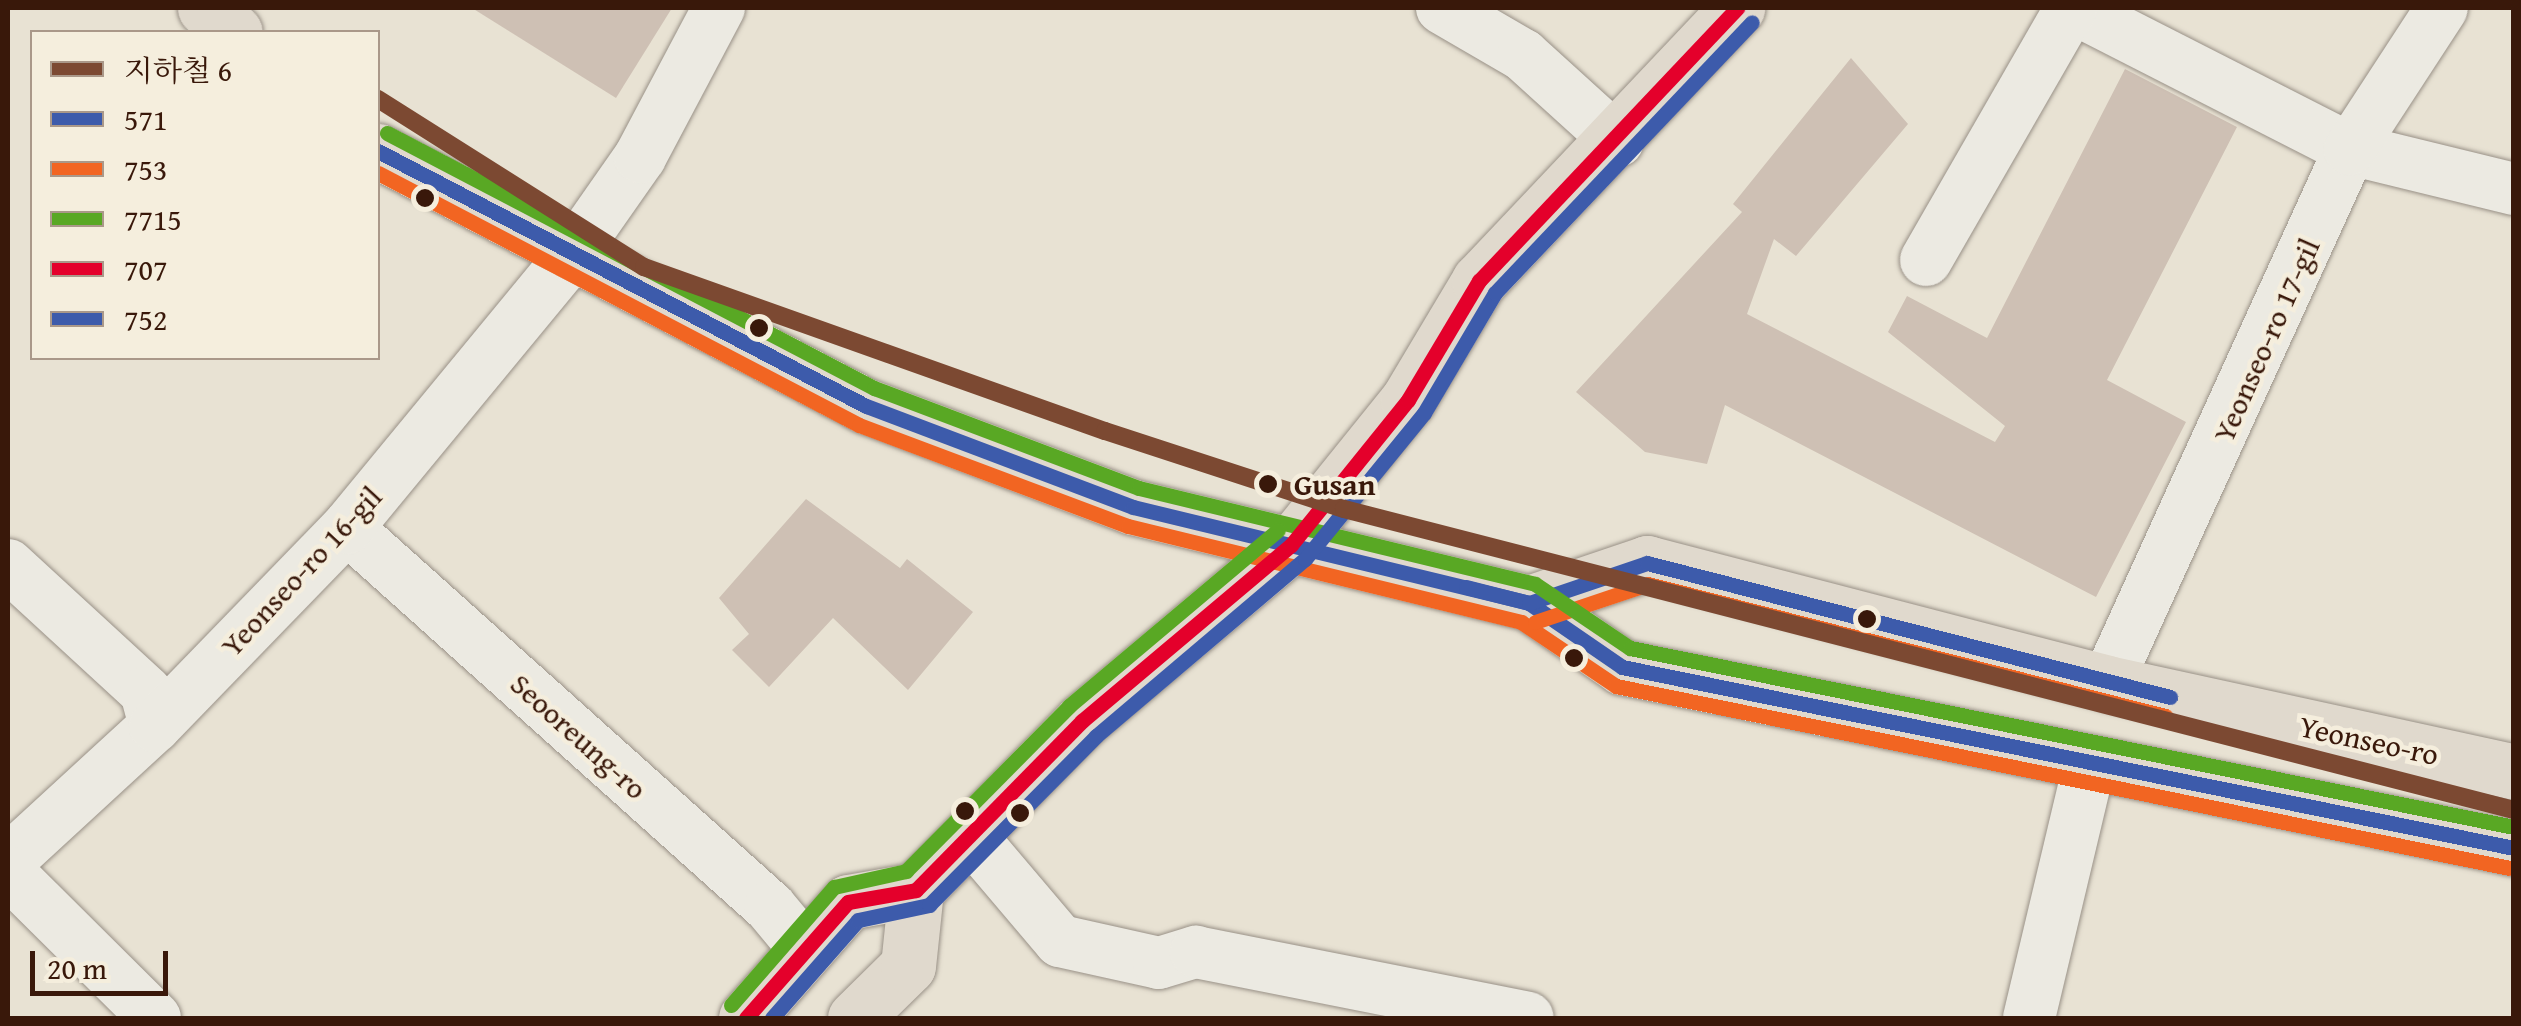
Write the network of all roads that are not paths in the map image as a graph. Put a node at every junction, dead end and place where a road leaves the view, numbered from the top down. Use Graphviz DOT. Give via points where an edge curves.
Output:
graph roads {
  1 [pos="205,8"];
  2 [pos="718,8"];
  3 [pos="1442,8"];
  4 [pos="1737,8"];
  5 [pos="2072,8"];
  6 [pos="2442,8"];
  7 [pos="233,30"];
  8 [pos="1618,141"];
  9 [pos="2350,149"];
  10 [pos="380,152"];
  11 [pos="2514,189"];
  12 [pos="570,257"];
  13 [pos="1926,260"];
  14 [pos="346,528"];
  15 [pos="1291,545"];
  16 [pos="8,566"];
  17 [pos="1528,603"];
  18 [pos="2107,683"];
  19 [pos="156,726"];
  20 [pos="2089,766"];
  21 [pos="2514,772"];
  22 [pos="970,834"];
  23 [pos="2514,848"];
  24 [pos="8,861"];
  25 [pos="8,872"];
  26 [pos="916,890"];
  27 [pos="805,949"];
  28 [pos="155,1018"];
  29 [pos="746,1018"];
  30 [pos="855,1018"];
  31 [pos="1528,1018"];
  32 [pos="2029,1018"];
  1 -- 7 [label="main road"];
  2 -- 12 [label="street, Yeonseo-ro 16-gil" via="640,157"];
  3 -- 8 [label="street" via="1523,55"];
  4 -- 8 [label="main road"];
  5 -- 9 [label="street"];
  5 -- 13 [label="street"];
  6 -- 9 [label="street, Yeonseo-ro 17-gil"];
  8 -- 15 [label="main road" via="1479,280 1408,400"];
  9 -- 11 [label="street"];
  9 -- 18 [label="street, Yeonseo-ro 17-gil"];
  10 -- 12 [label="main road"];
  12 -- 14 [label="street, Yeonseo-ro 16-gil"];
  12 -- 15 [label="main road" via="866,406 1133,508"];
  14 -- 19 [label="street, Yeonseo-ro 16-gil"];
  14 -- 27 [label="street, Seooreung-ro" via="770,908"];
  15 -- 17 [label="main road"];
  15 -- 22 [label="main road" via="1082,721"];
  16 -- 19 [label="street" via="146,692"];
  17 -- 18 [label="main road, Yeonseo-ro" via="1647,563"];
  17 -- 20 [label="main road" via="1622,666"];
  18 -- 21 [label="main road, Yeonseo-ro"];
  19 -- 24 [label="street, Yeonseo-ro 16-gil"];
  20 -- 23 [label="main road"];
  20 -- 32 [label="street"];
  22 -- 26 [label="main road"];
  22 -- 31 [label="street" via="1060,941 1158,963 1196,952"];
  25 -- 28 [label="street"];
  26 -- 27 [label="main road" via="848,902"];
  26 -- 30 [label="main road" via="908,966"];
  27 -- 29 [label="main road"];
}
